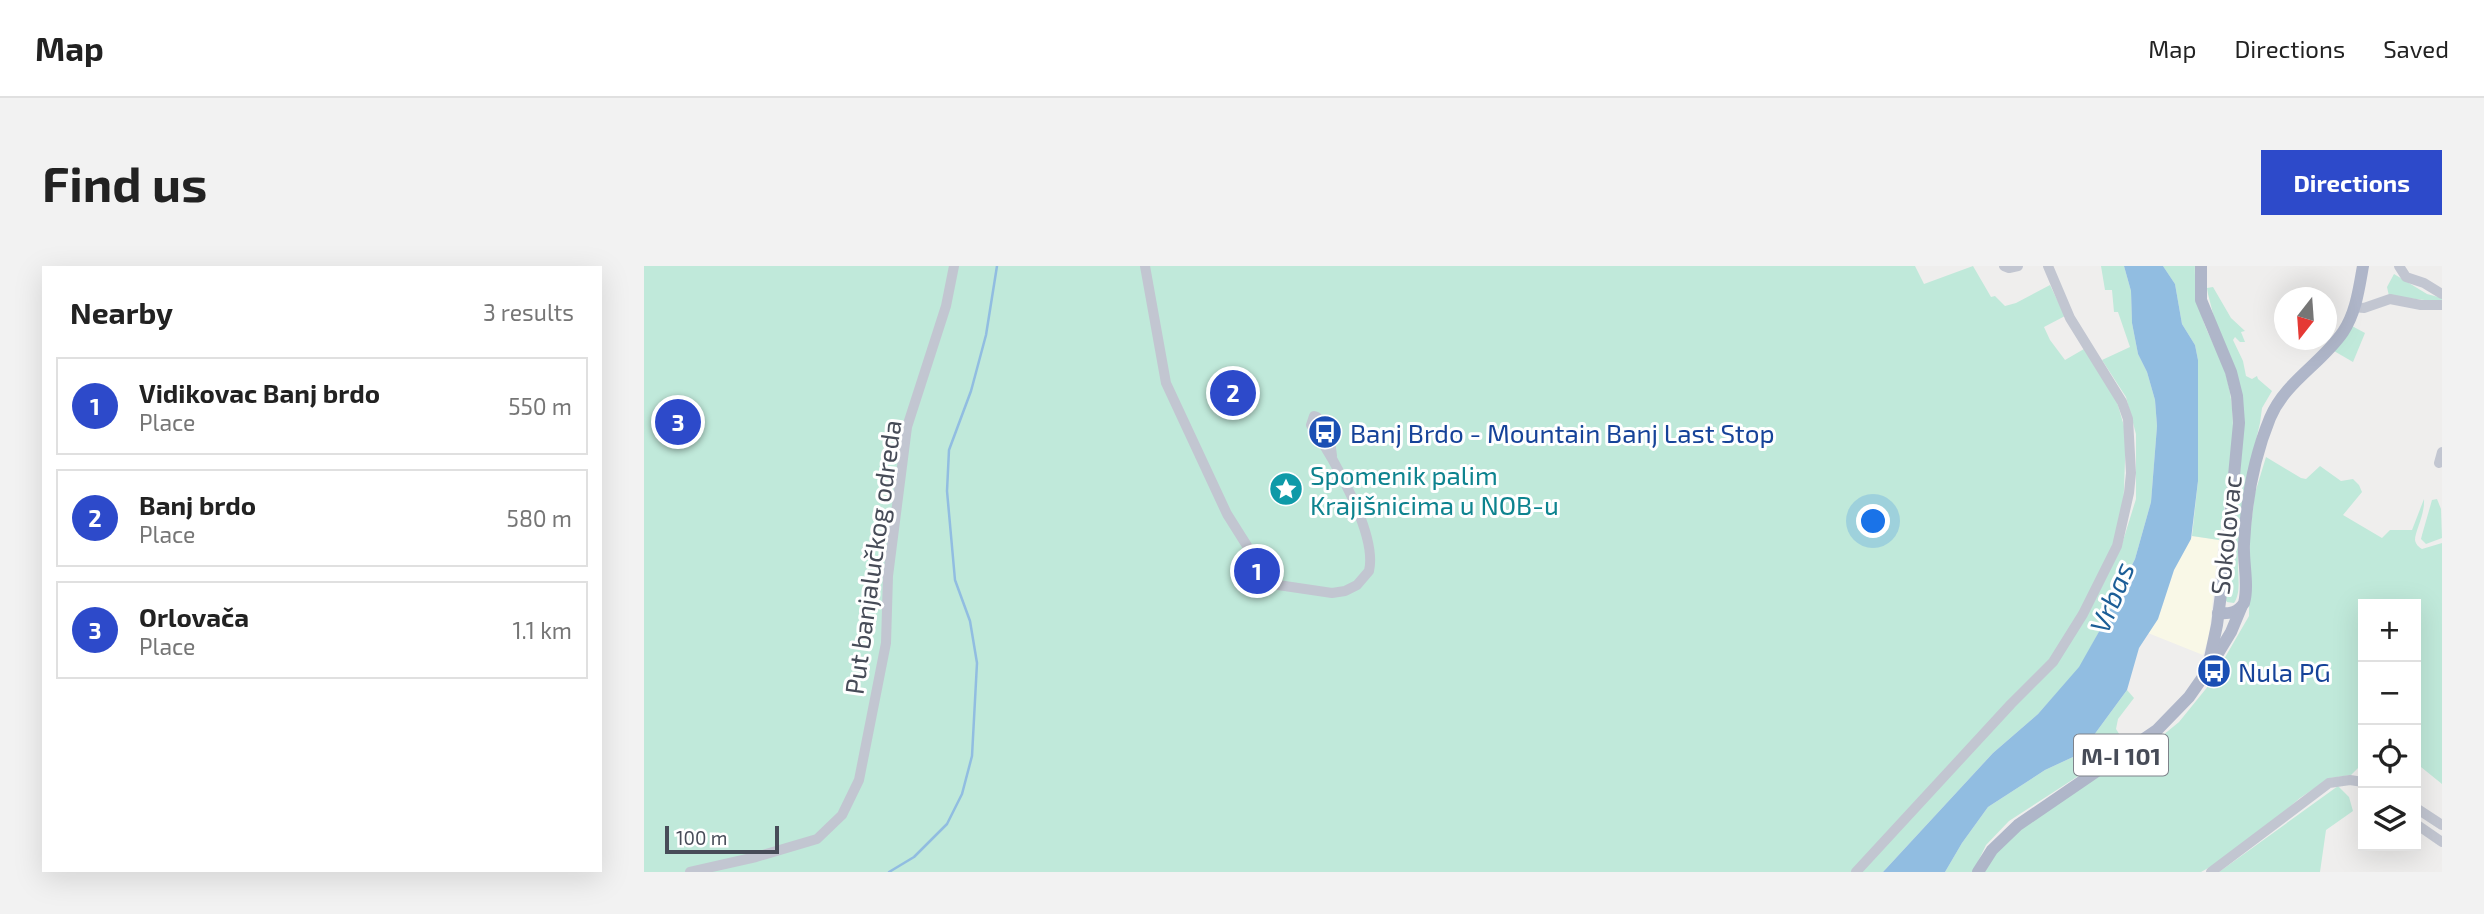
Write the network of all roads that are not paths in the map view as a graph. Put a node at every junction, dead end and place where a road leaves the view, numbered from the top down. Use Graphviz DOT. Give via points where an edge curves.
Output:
graph roads {
  1 [pos="954,266"];
  2 [pos="1145,266"];
  3 [pos="2004,266"];
  4 [pos="2018,266"];
  5 [pos="2048,266"];
  6 [pos="2201,266"];
  7 [pos="2363,266"];
  8 [pos="2399,266"];
  9 [pos="2442,294"];
  10 [pos="2442,305"];
  11 [pos="2354,307"];
  12 [pos="1332,456"];
  13 [pos="2241,608"];
  14 [pos="2218,612"];
  15 [pos="2203,677"];
  16 [pos="2358,781"];
  17 [pos="2421,811"];
  18 [pos="2442,825"];
  19 [pos="2421,827"];
  20 [pos="2442,842"];
  21 [pos="690,872"];
  22 [pos="1856,872"];
  23 [pos="1978,872"];
  24 [pos="2211,872"];
  1 -- 21 [label="street, Put banjalučkog odreda" via="946,306 907,427 888,576 886,643 859,780 842,815 817,839"];
  2 -- 12 [label="street" via="1173,402 1227,514 1261,568 1278,585 1345,592 1369,572 1370,551"];
  3 -- 4 [label="street"];
  5 -- 22 [label="street" via="2070,318 2128,419 2131,473 2116,546 2053,662"];
  6 -- 14 [label="main road, M-I 101" via="2203,306 2231,372 2238,415"];
  7 -- 11 [label="main road, Sokolovac"];
  8 -- 9 [label="street" via="2409,279"];
  10 -- 11 [label="street" via="2390,299"];
  11 -- 13 [label="main road, Sokolovac" via="2338,339 2284,395 2269,422 2247,508"];
  13 -- 14 [label="main road, Sokolovac"];
  13 -- 15 [label="main road"];
  14 -- 15 [label="main road, M-I 101"];
  15 -- 23 [label="main road, M-I 101" via="2157,730 2018,825 1992,850"];
  16 -- 24 [label="street" via="2329,783"];
  17 -- 18 [label="street"];
  19 -- 20 [label="street"];
}
